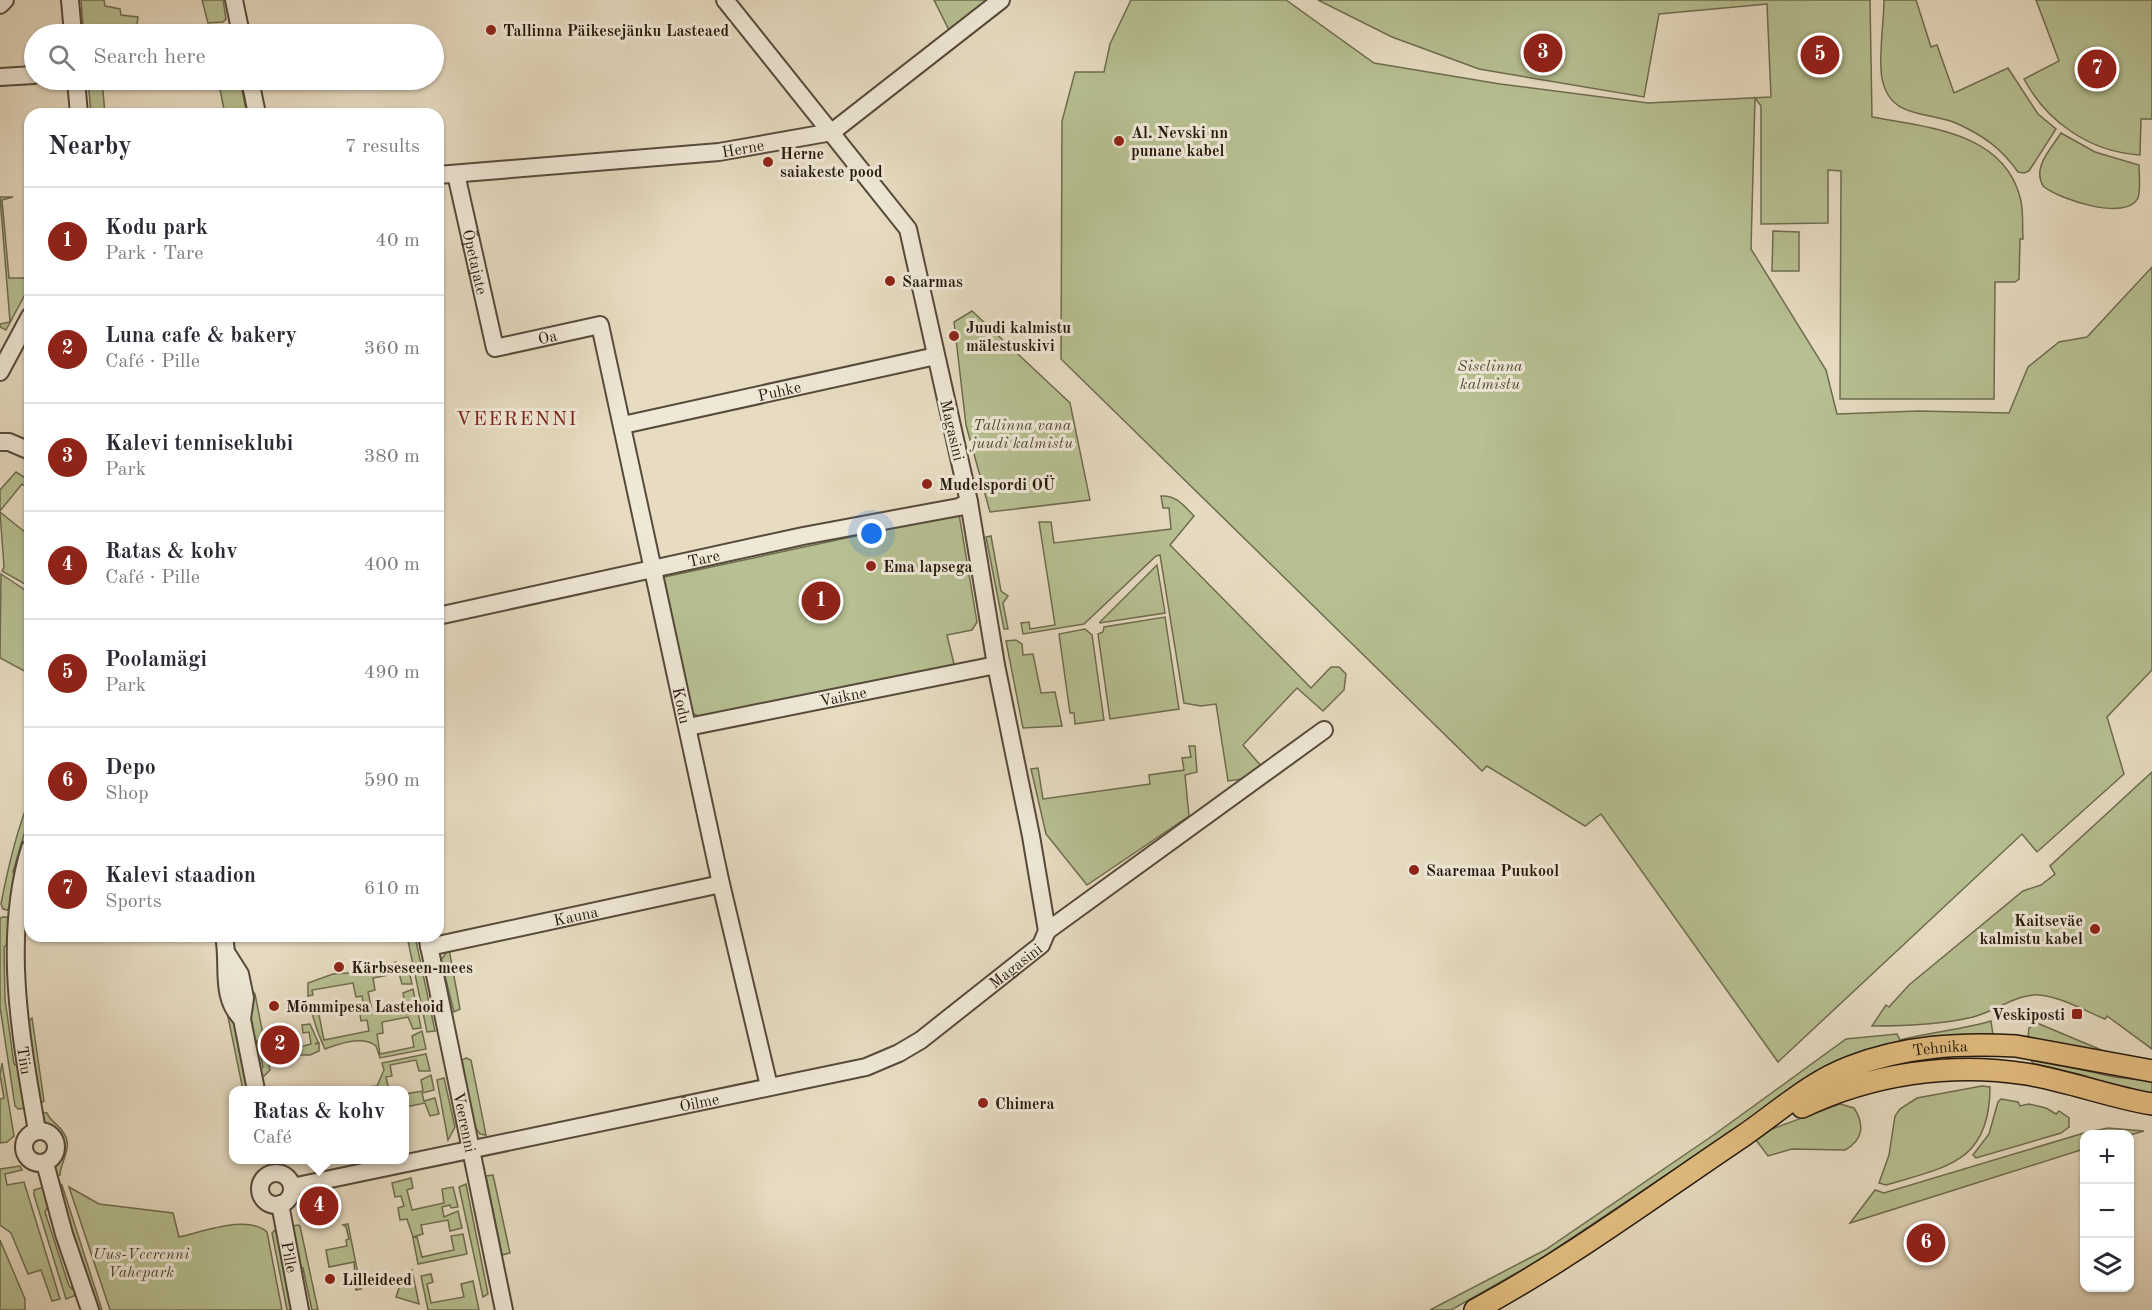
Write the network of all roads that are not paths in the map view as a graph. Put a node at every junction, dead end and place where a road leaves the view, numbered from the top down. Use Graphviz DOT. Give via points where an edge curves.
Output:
graph roads {
  1 [pos="5,0"];
  2 [pos="70,0"];
  3 [pos="234,0"];
  4 [pos="725,0"];
  5 [pos="1000,0"];
  6 [pos="0,5"];
  7 [pos="72,24"];
  8 [pos="239,24"];
  9 [pos="24,75"];
  10 [pos="0,76"];
  11 [pos="77,90"];
  12 [pos="252,90"];
  13 [pos="78,108"];
  14 [pos="256,108"];
  15 [pos="832,132"];
  16 [pos="456,174"];
  17 [pos="444,175"];
  18 [pos="600,325"];
  19 [pos="24,327"];
  20 [pos="495,348"];
  21 [pos="936,356"];
  22 [pos="0,372"];
  23 [pos="623,425"];
  24 [pos="3,438"];
  25 [pos="24,448"];
  26 [pos="969,502"];
  27 [pos="652,570"];
  28 [pos="444,615"];
  29 [pos="996,665"];
  30 [pos="688,727"];
  31 [pos="1324,730"];
  32 [pos="24,879"];
  33 [pos="721,884"];
  34 [pos="1047,931"];
  35 [pos="444,939"];
  36 [pos="225,942"];
  37 [pos="428,942"];
  38 [pos="921,1040"];
  39 [pos="2152,1071"];
  40 [pos="255,1086"];
  41 [pos="769,1086"];
  42 [pos="2152,1104"];
  43 [pos="38,1131"];
  44 [pos="1747,1133"];
  45 [pos="471,1151"];
  46 [pos="45,1162"];
  47 [pos="409,1163"];
  48 [pos="406,1164"];
  49 [pos="272,1166"];
  50 [pos="292,1187"];
  51 [pos="280,1204"];
  52 [pos="90,1310"];
  53 [pos="300,1310"];
  54 [pos="504,1310"];
  55 [pos="1475,1310"];
  1 -- 6 [label="street"];
  2 -- 7 [label="street"];
  3 -- 8 [label="street"];
  4 -- 15 [label="street, Magasini"];
  5 -- 15 [label="street, Herne"];
  9 -- 10 [label="street"];
  11 -- 13 [label="street"];
  12 -- 14 [label="street"];
  15 -- 16 [label="street, Herne" via="719,152"];
  15 -- 21 [label="street, Magasini" via="908,229"];
  16 -- 17 [label="street, Herne"];
  16 -- 20 [label="street, Õpetajate"];
  18 -- 20 [label="street, Oa"];
  18 -- 23 [label="street, Kodu"];
  19 -- 22 [label="street"];
  21 -- 23 [label="street, Puhke"];
  21 -- 26 [label="street, Magasini"];
  23 -- 27 [label="street, Kodu"];
  24 -- 25 [label="street"];
  26 -- 27 [label="street, Tare"];
  26 -- 29 [label="street, Magasini"];
  27 -- 28 [label="street, Tare"];
  27 -- 30 [label="street, Kodu"];
  29 -- 30 [label="street, Vaikne"];
  29 -- 34 [label="street, Magasini"];
  30 -- 33 [label="street, Kodu"];
  31 -- 34 [label="street"];
  32 -- 43 [label="street, Tiiu" via="17,915 16,974"];
  33 -- 35 [label="street, Kauna"];
  33 -- 41 [label="street, Kodu"];
  34 -- 38 [label="street, Magasini" via="1041,945"];
  36 -- 40 [label="street" via="225,978 230,1002 242,1019"];
  37 -- 45 [label="street, Veerenni"];
  38 -- 41 [label="street, Õilme" via="866,1067"];
  39 -- 44 [label="main road, Tehnika" via="2016,1046 1906,1050 1849,1067 1802,1093"];
  41 -- 45 [label="street, Õilme"];
  42 -- 44 [label="main road, Tehnika" via="2028,1075 1996,1070 1942,1070 1897,1075 1841,1091"];
  43 -- 46 [label="street" via="52,1136 56,1146 53,1156"];
  43 -- 46 [label="street" via="28,1136 24,1150 30,1160"];
  44 -- 55 [label="main road, Tehnika"];
  45 -- 47 [label="street, Õilme"];
  45 -- 54 [label="street, Veerenni"];
  46 -- 52 [label="street"];
  48 -- 50 [label="street, Õilme"];
  49 -- 50 [label="street" via="287,1177"];
  49 -- 51 [label="street" via="261,1192 270,1203"];
  50 -- 51 [label="street" via="290,1196"];
  51 -- 53 [label="street, Pille"];
}
